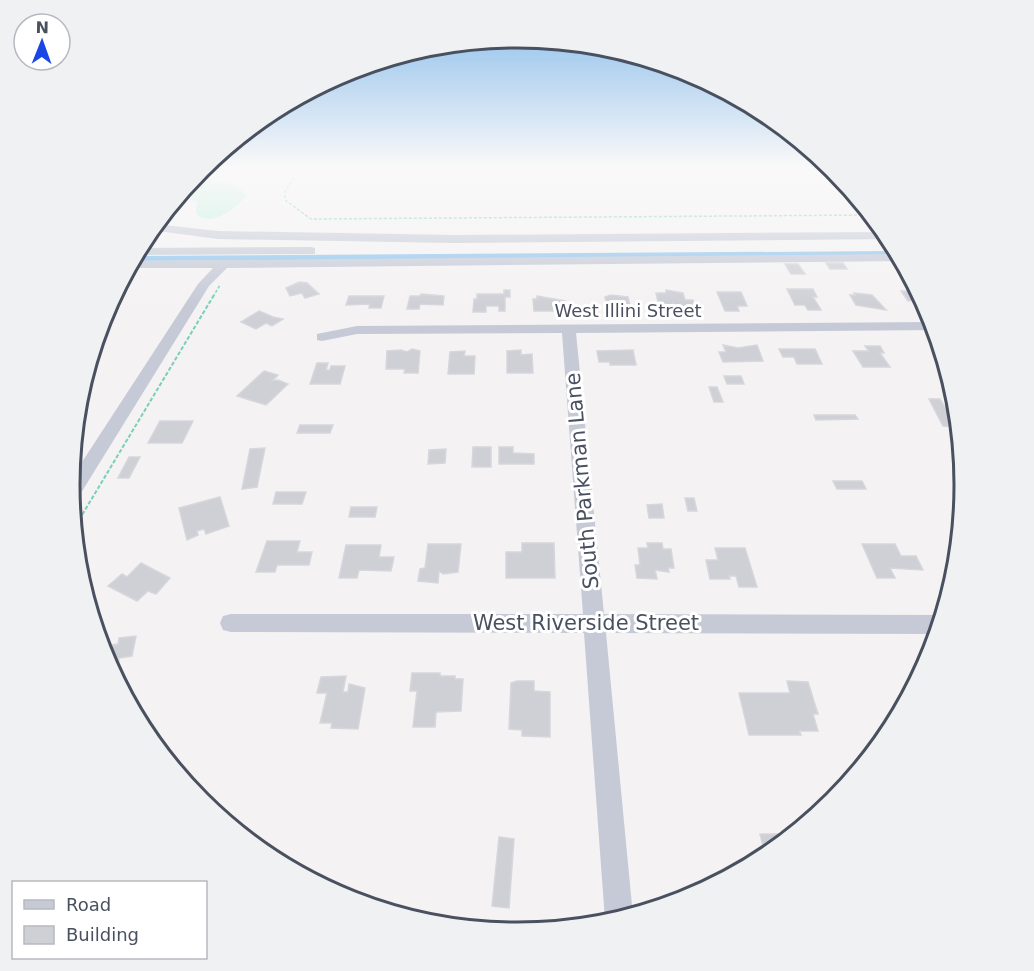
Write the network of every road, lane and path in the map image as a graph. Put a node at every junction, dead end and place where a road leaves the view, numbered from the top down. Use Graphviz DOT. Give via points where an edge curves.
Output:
graph roads {
  1 [pos="305,214"];
  2 [pos="861,215"];
  3 [pos="164,228"];
  4 [pos="877,236"];
  5 [pos="884,247"];
  6 [pos="147,252"];
  7 [pos="891,258"];
  8 [pos="139,265"];
  9 [pos="222,265"];
  10 [pos="924,326"];
  11 [pos="569,328"];
  12 [pos="322,337"];
  13 [pos="80,480"];
  14 [pos="80,518"];
  15 [pos="231,623"];
  16 [pos="594,623"];
  17 [pos="932,624"];
  18 [pos="618,911"];
  1 -- 2 [label="path" via="311,219"];
  3 -- 4 [label="street" via="252,235 465,238"];
  5 -- 6 [label="street"];
  7 -- 9 [label="street"];
  8 -- 9 [label="street"];
  9 -- 13 [label="street" via="204,284"];
  9 -- 14 [label="path" via="224,278"];
  10 -- 11 [label="street, West Illini Street"];
  11 -- 12 [label="street, West Illini Street" via="357,330"];
  11 -- 16 [label="street, South Parkman Lane"];
  15 -- 16 [label="street, West Riverside Street"];
  16 -- 17 [label="street, West Riverside Street"];
  16 -- 18 [label="street, South Parkman Lane"];
}
